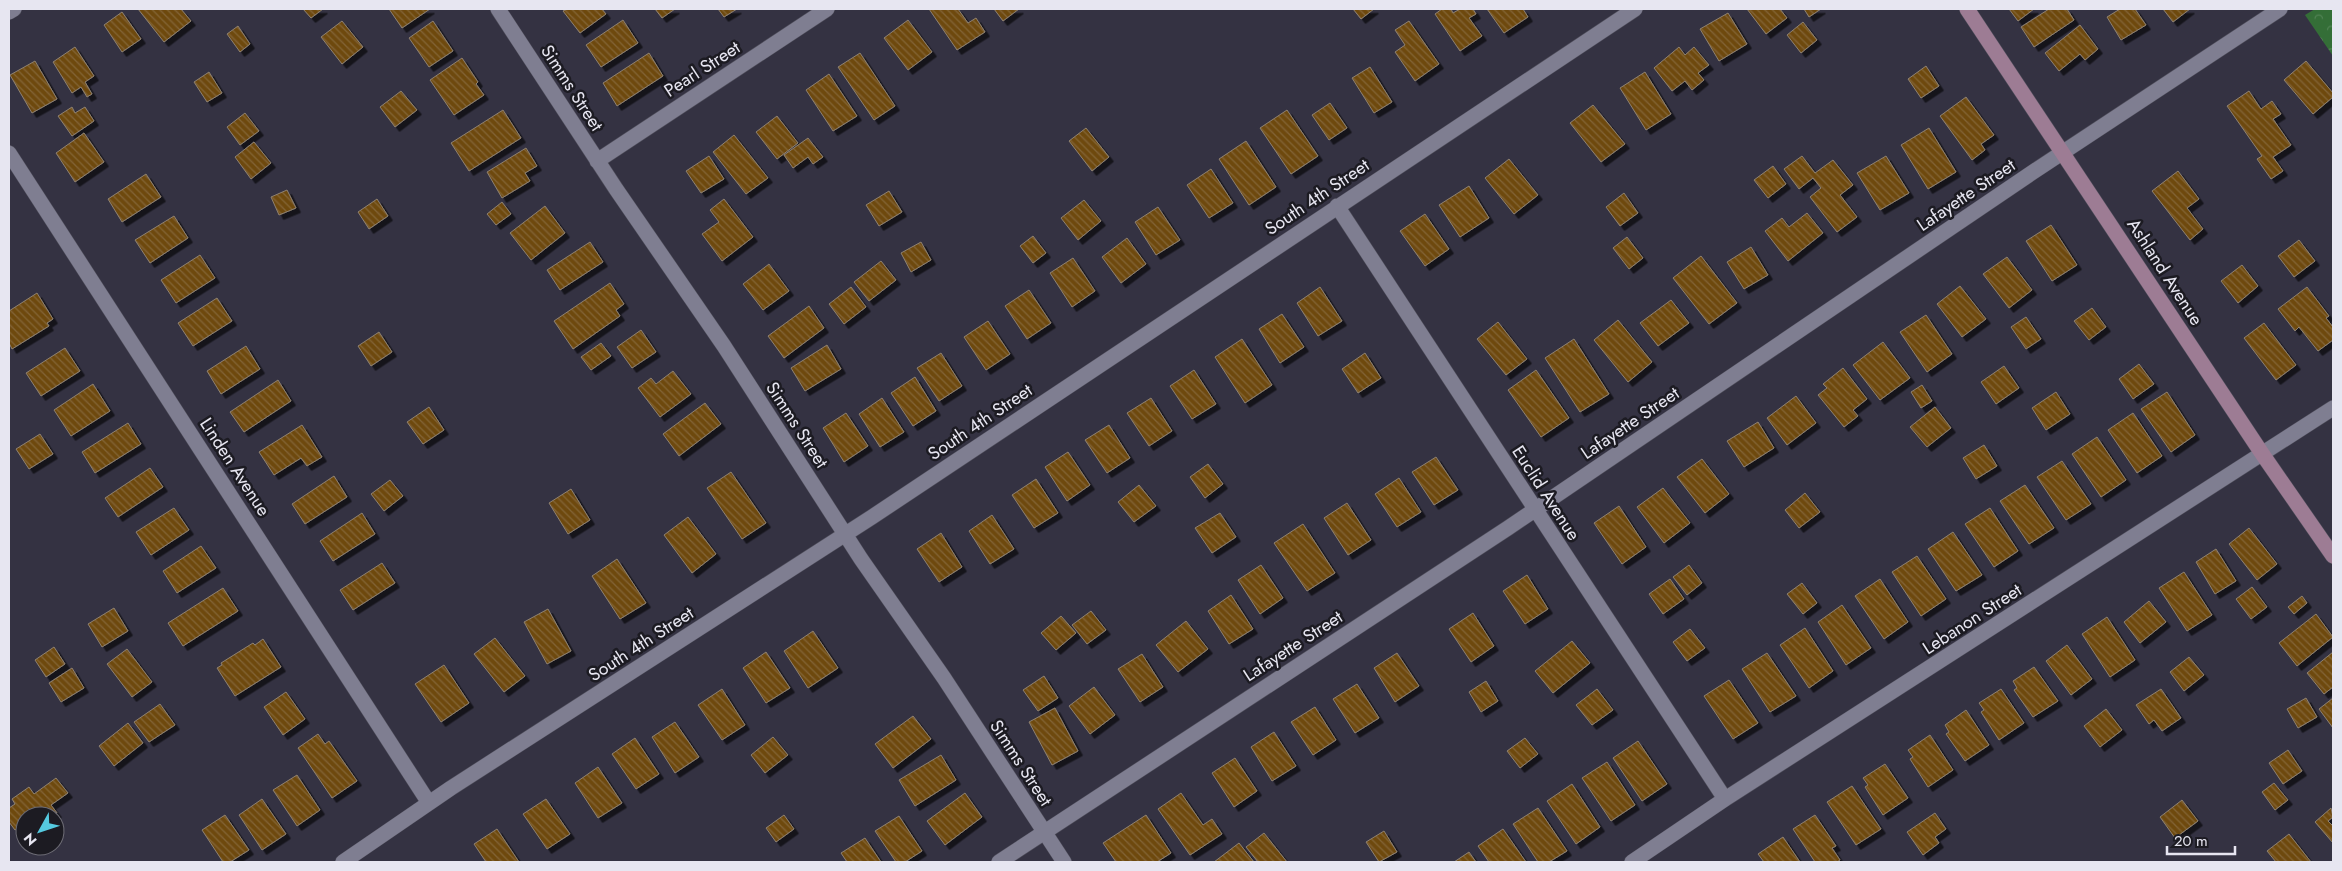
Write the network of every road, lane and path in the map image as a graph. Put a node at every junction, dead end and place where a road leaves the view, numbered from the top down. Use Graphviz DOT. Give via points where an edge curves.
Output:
graph roads {
  1 [pos="14,9"];
  2 [pos="498,9"];
  3 [pos="827,9"];
  4 [pos="1635,9"];
  5 [pos="1967,9"];
  6 [pos="2280,9"];
  7 [pos="9,12"];
  8 [pos="9,152"];
  9 [pos="2064,152"];
  10 [pos="597,161"];
  11 [pos="1337,206"];
  12 [pos="2333,408"];
  13 [pos="2263,454"];
  14 [pos="1534,510"];
  15 [pos="845,534"];
  16 [pos="2333,556"];
  17 [pos="1725,799"];
  18 [pos="429,804"];
  19 [pos="1044,833"];
  20 [pos="343,862"];
  21 [pos="999,862"];
  22 [pos="1064,862"];
  23 [pos="1632,862"];
  1 -- 7 [label="street"];
  2 -- 10 [label="street, Simms Street"];
  3 -- 10 [label="street, Pearl Street"];
  4 -- 11 [label="street, South 4th Street"];
  5 -- 9 [label="street, Ashland Avenue"];
  6 -- 9 [label="street, Lafayette Street"];
  8 -- 18 [label="street, Linden Avenue"];
  9 -- 13 [label="street, Ashland Avenue"];
  9 -- 14 [label="street, Lafayette Street"];
  10 -- 15 [label="street, Simms Street" via="724,346"];
  11 -- 14 [label="street, Euclid Avenue"];
  11 -- 15 [label="street, South 4th Street"];
  12 -- 13 [label="street, Lebanon Street"];
  13 -- 16 [label="street, Ashland Avenue"];
  13 -- 17 [label="street, Lebanon Street"];
  14 -- 17 [label="street, Euclid Avenue"];
  14 -- 19 [label="street, Lafayette Street"];
  15 -- 18 [label="street, South 4th Street"];
  15 -- 19 [label="street, Simms Street" via="944,678"];
  17 -- 23 [label="street, Lebanon Street"];
  18 -- 20 [label="street, South 4th Street"];
  19 -- 21 [label="street, Lafayette Street"];
  19 -- 22 [label="street, Simms Street"];
}
